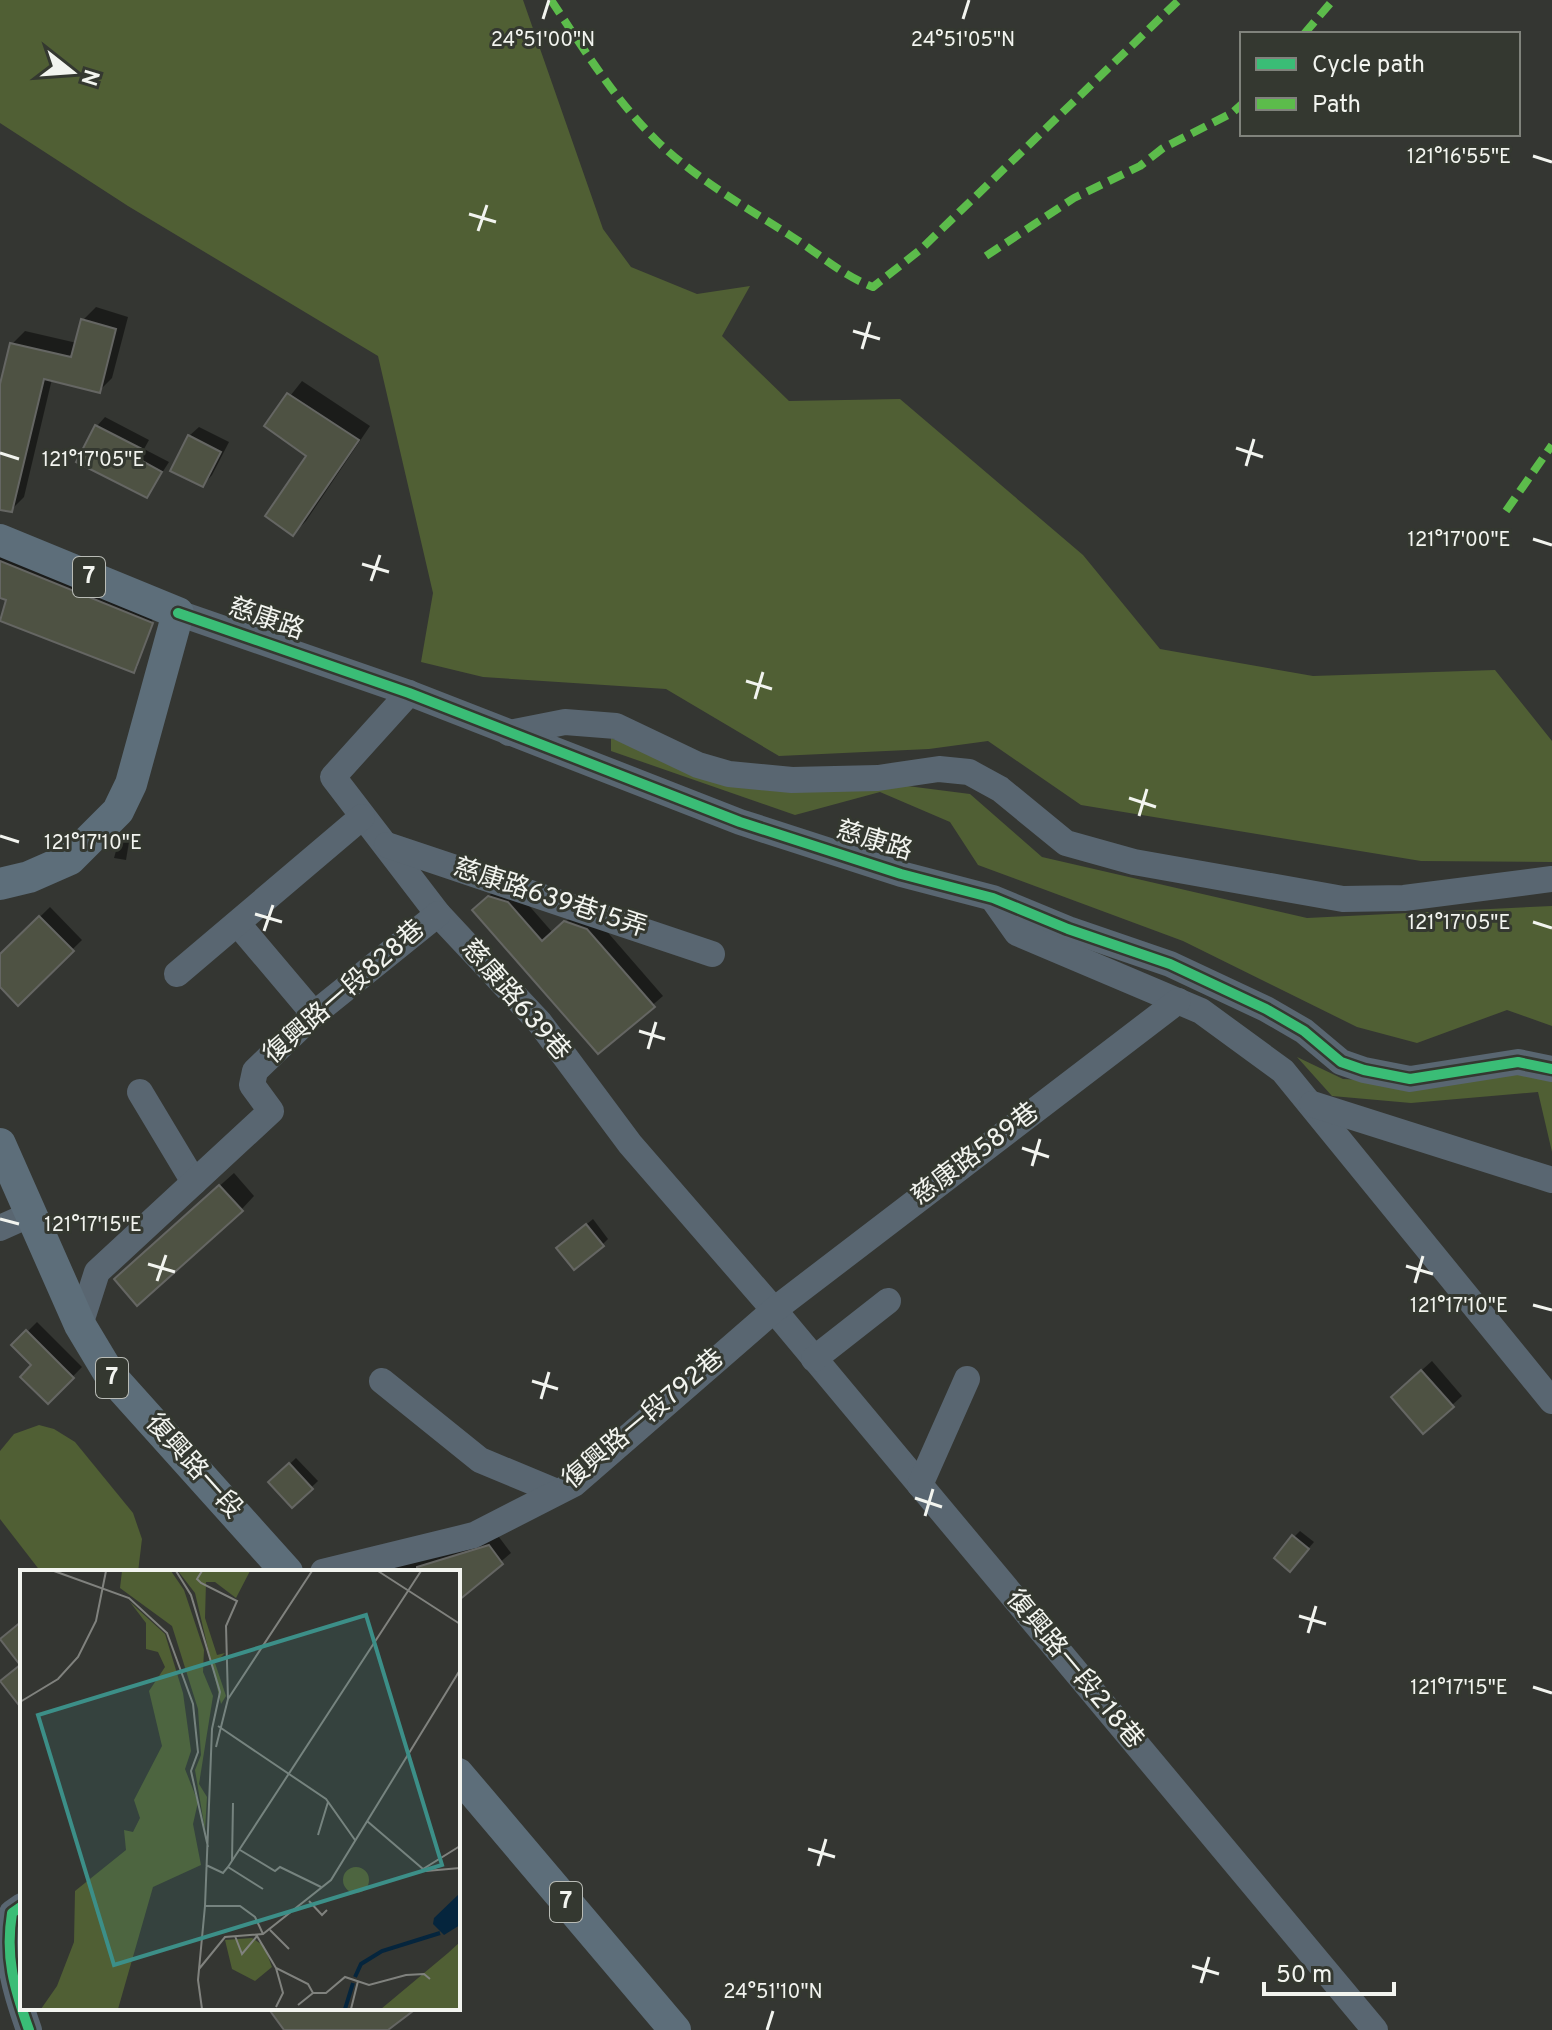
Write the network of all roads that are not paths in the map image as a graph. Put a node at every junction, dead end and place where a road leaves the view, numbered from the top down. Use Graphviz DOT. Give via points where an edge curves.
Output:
graph roads {
  1 [pos="0,540"];
  2 [pos="178,613"];
  3 [pos="409,693"];
  4 [pos="509,733"];
  5 [pos="362,817"];
  6 [pos="387,845"];
  7 [pos="1552,879"];
  8 [pos="0,884"];
  9 [pos="993,898"];
  10 [pos="438,914"];
  11 [pos="238,924"];
  12 [pos="712,954"];
  13 [pos="177,974"];
  14 [pos="1178,1001"];
  15 [pos="314,1014"];
  16 [pos="1552,1069"];
  17 [pos="140,1092"];
  18 [pos="1312,1104"];
  19 [pos="0,1144"];
  20 [pos="1552,1180"];
  21 [pos="194,1182"];
  22 [pos="29,1215"];
  23 [pos="0,1228"];
  24 [pos="888,1301"];
  25 [pos="774,1310"];
  26 [pos="80,1325"];
  27 [pos="814,1359"];
  28 [pos="967,1379"];
  29 [pos="382,1381"];
  30 [pos="1552,1401"];
  31 [pos="920,1485"];
  32 [pos="557,1492"];
  33 [pos="285,1570"];
  34 [pos="331,1570"];
  35 [pos="460,1776"];
  36 [pos="11,1914"];
  37 [pos="20,2005"];
  38 [pos="22,2010"];
  39 [pos="29,2030"];
  40 [pos="675,2030"];
  41 [pos="1375,2030"];
  1 -- 2 [label="main road, 慈康路 / 7"];
  2 -- 3 [label="street, 慈康路"];
  2 -- 8 [label="main road" via="131,784 118,811 70,859"];
  3 -- 4 [label="street, 慈康路"];
  3 -- 5 [label="street, 慈康路639巷" via="333,777"];
  4 -- 7 [label="street" via="565,722 616,726 698,765 729,774 792,780 878,778 939,769 969,772 1000,789 1066,843 1134,862 1343,899 1404,898"];
  4 -- 9 [label="street, 慈康路" via="740,822"];
  5 -- 6 [label="street, 慈康路639巷"];
  5 -- 11 [label="street"];
  6 -- 10 [label="street, 慈康路639巷"];
  6 -- 12 [label="street, 慈康路639巷15弄"];
  9 -- 14 [label="street" via="1017,933"];
  9 -- 16 [label="street, 慈康路" via="1170,964 1266,1009 1341,1062 1364,1070 1410,1079 1518,1062"];
  10 -- 15 [label="street, 復興路一段828巷"];
  10 -- 25 [label="street, 慈康路639巷" via="540,1023 630,1144"];
  11 -- 13 [label="street"];
  11 -- 15 [label="street"];
  14 -- 18 [label="street" via="1201,1011 1283,1071"];
  14 -- 25 [label="street, 慈康路589巷"];
  15 -- 21 [label="street, 復興路一段828巷" via="255,1071 252,1085 271,1111"];
  17 -- 21 [label="street"];
  18 -- 20 [label="street"];
  18 -- 30 [label="street"];
  19 -- 22 [label="main road, 復興路一段 / 7"];
  21 -- 26 [label="street, 復興路一段828巷" via="97,1272"];
  22 -- 23 [label="street"];
  22 -- 26 [label="main road, 復興路一段 / 7"];
  24 -- 27 [label="street"];
  25 -- 27 [label="street, 復興路一段218巷"];
  25 -- 32 [label="street, 復興路一段792巷" via="574,1484"];
  26 -- 33 [label="main road, 復興路一段 / 7" via="110,1375"];
  27 -- 31 [label="street, 復興路一段218巷"];
  28 -- 31 [label="street"];
  29 -- 32 [label="street" via="480,1460"];
  31 -- 41 [label="street, 復興路一段218巷"];
  32 -- 34 [label="street, 復興路一段792巷" via="474,1535"];
  35 -- 40 [label="main road, 7"];
  36 -- 37 [label="street" via="7,1947"];
  38 -- 39 [label="street"];
}
